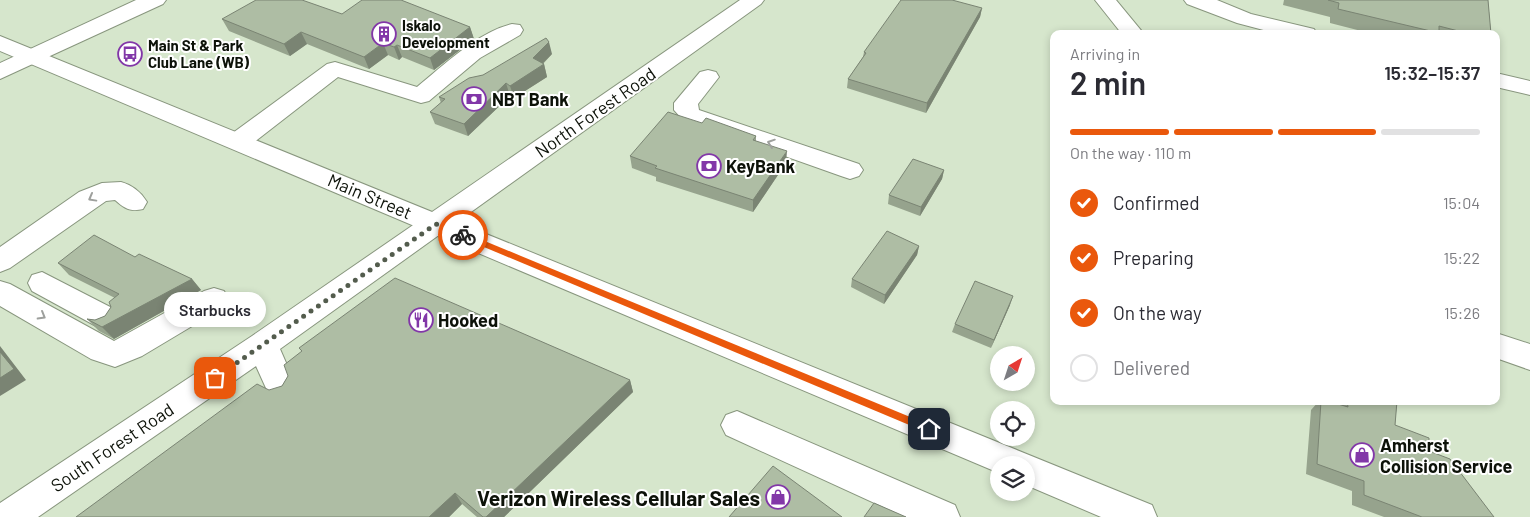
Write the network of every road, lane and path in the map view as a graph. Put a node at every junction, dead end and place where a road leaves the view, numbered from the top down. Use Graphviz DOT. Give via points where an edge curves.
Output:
graph roads {
  1 [pos="156,0"];
  2 [pos="754,0"];
  3 [pos="1105,0"];
  4 [pos="1194,0"];
  5 [pos="512,30"];
  6 [pos="1130,30"];
  7 [pos="1289,30"];
  8 [pos="0,43"];
  9 [pos="33,56"];
  10 [pos="0,72"];
  11 [pos="448,73"];
  12 [pos="708,77"];
  13 [pos="1500,81"];
  14 [pos="472,82"];
  15 [pos="1530,88"];
  16 [pos="239,141"];
  17 [pos="850,170"];
  18 [pos="134,202"];
  19 [pos="436,224"];
  20 [pos="0,261"];
  21 [pos="42,282"];
  22 [pos="0,292"];
  23 [pos="214,299"];
  24 [pos="106,318"];
  25 [pos="263,345"];
  26 [pos="1500,347"];
  27 [pos="1530,357"];
  28 [pos="281,388"];
  29 [pos="737,425"];
  30 [pos="994,456"];
  31 [pos="1035,473"];
  32 [pos="9,517"];
  33 [pos="943,517"];
  34 [pos="1140,517"];
  1 -- 9 [label="main road"];
  2 -- 19 [label="main road, North Forest Road"];
  3 -- 6 [label="main road"];
  4 -- 7 [label="main road" via="1244,19"];
  5 -- 11 [label="main road" via="472,53"];
  8 -- 9 [label="main road, Main Street"];
  9 -- 10 [label="main road"];
  9 -- 16 [label="main road, Main Street"];
  11 -- 14 [label="main road"];
  11 -- 16 [label="main road" via="421,96 336,68"];
  17 -- 12 [label="main road, one-way" via="691,115 686,110 686,103"];
  13 -- 15 [label="main road"];
  16 -- 19 [label="main road, Main Street"];
  18 -- 20 [label="main road, one-way" via="121,191 102,192"];
  19 -- 25 [label="main road, South Forest Road"];
  19 -- 30 [label="main road, Main Street"];
  21 -- 24 [label="main road"];
  22 -- 23 [label="main road, one-way" via="102,350 115,354 131,348"];
  25 -- 28 [label="main road"];
  25 -- 32 [label="main road, South Forest Road"];
  26 -- 27 [label="main road"];
  29 -- 33 [label="main road"];
  31 -- 34 [label="main road"];
}
